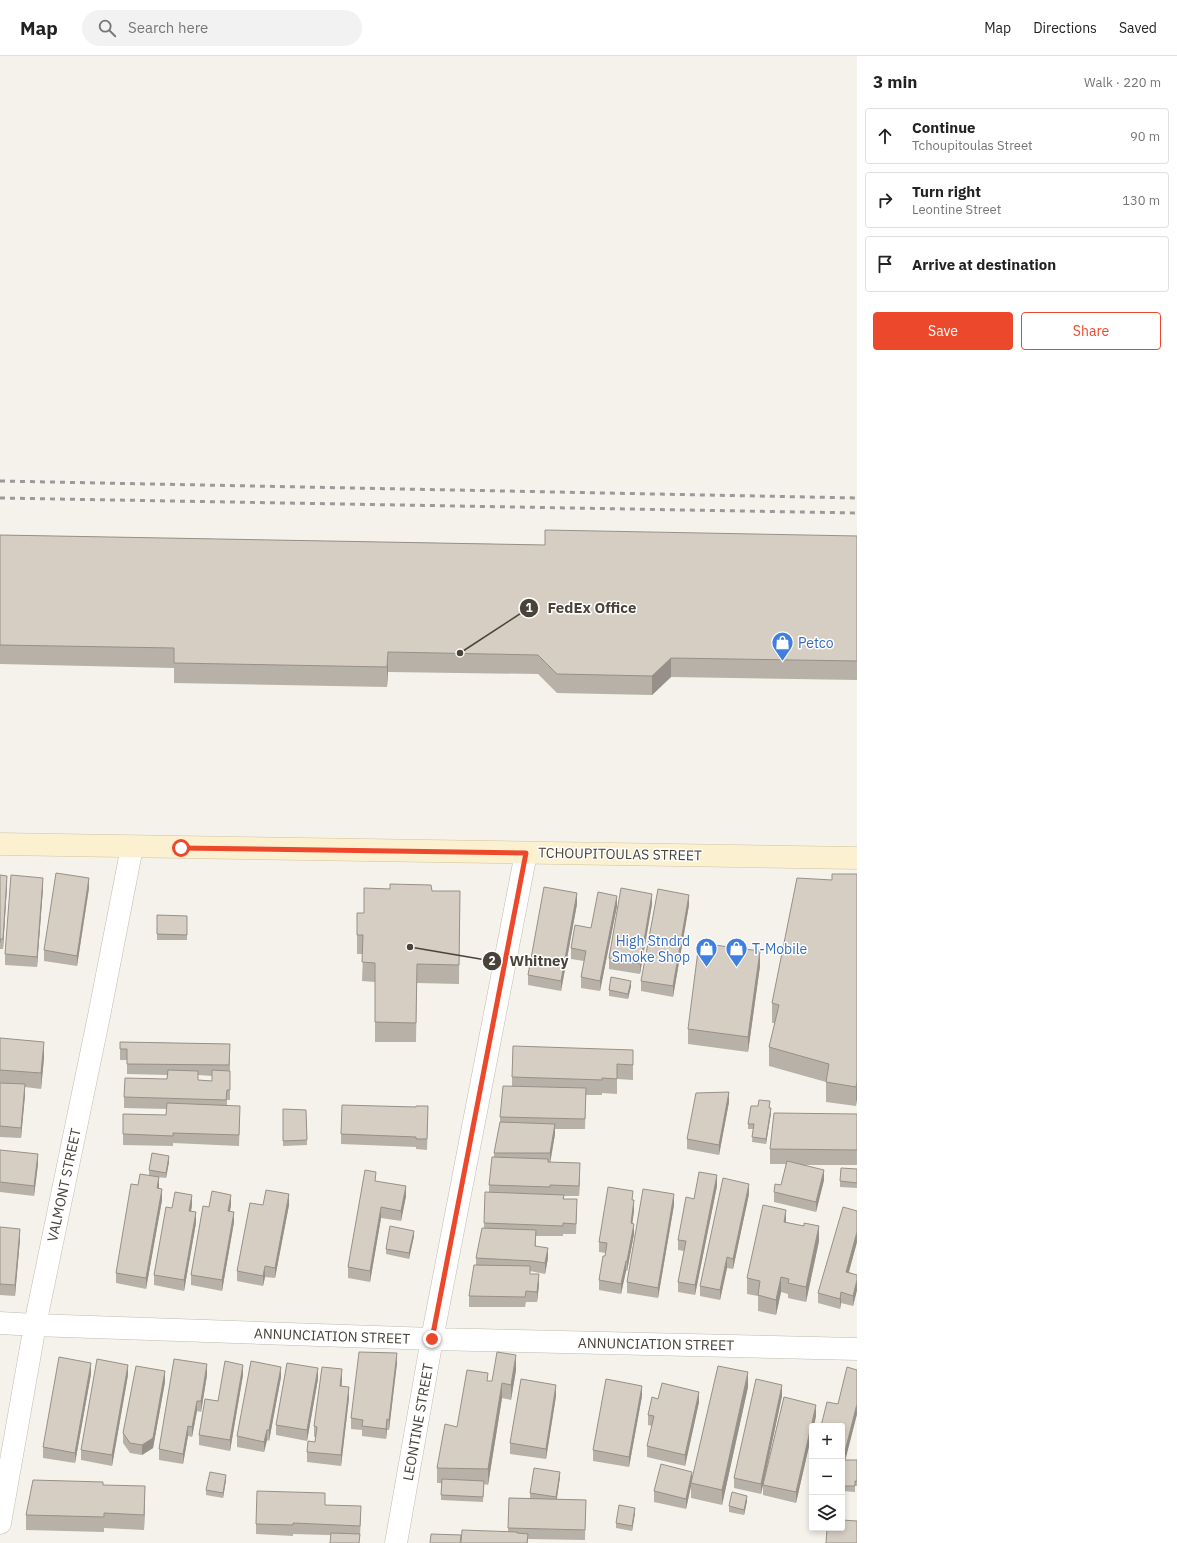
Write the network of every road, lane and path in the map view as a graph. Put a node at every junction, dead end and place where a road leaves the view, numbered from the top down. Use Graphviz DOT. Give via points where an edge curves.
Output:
graph roads {
  1 [pos="0,844"];
  2 [pos="132,847"];
  3 [pos="526,853"];
  4 [pos="857,858"];
  5 [pos="0,1323"];
  6 [pos="35,1326"];
  7 [pos="432,1339"];
  8 [pos="857,1349"];
  9 [pos="0,1523"];
  10 [pos="396,1543"];
  1 -- 2 [label="street, TCHOUPITOULAS STREET"];
  2 -- 3 [label="street, TCHOUPITOULAS STREET"];
  2 -- 6 [label="street, VALMONT STREET"];
  3 -- 4 [label="street, TCHOUPITOULAS STREET"];
  3 -- 7 [label="street, LEONTINE STREET"];
  5 -- 6 [label="street, ANNUNCIATION STREET"];
  6 -- 7 [label="street, ANNUNCIATION STREET"];
  6 -- 9 [label="street, VALMONT STREET"];
  7 -- 8 [label="street, ANNUNCIATION STREET"];
  7 -- 10 [label="street, LEONTINE STREET"];
}
